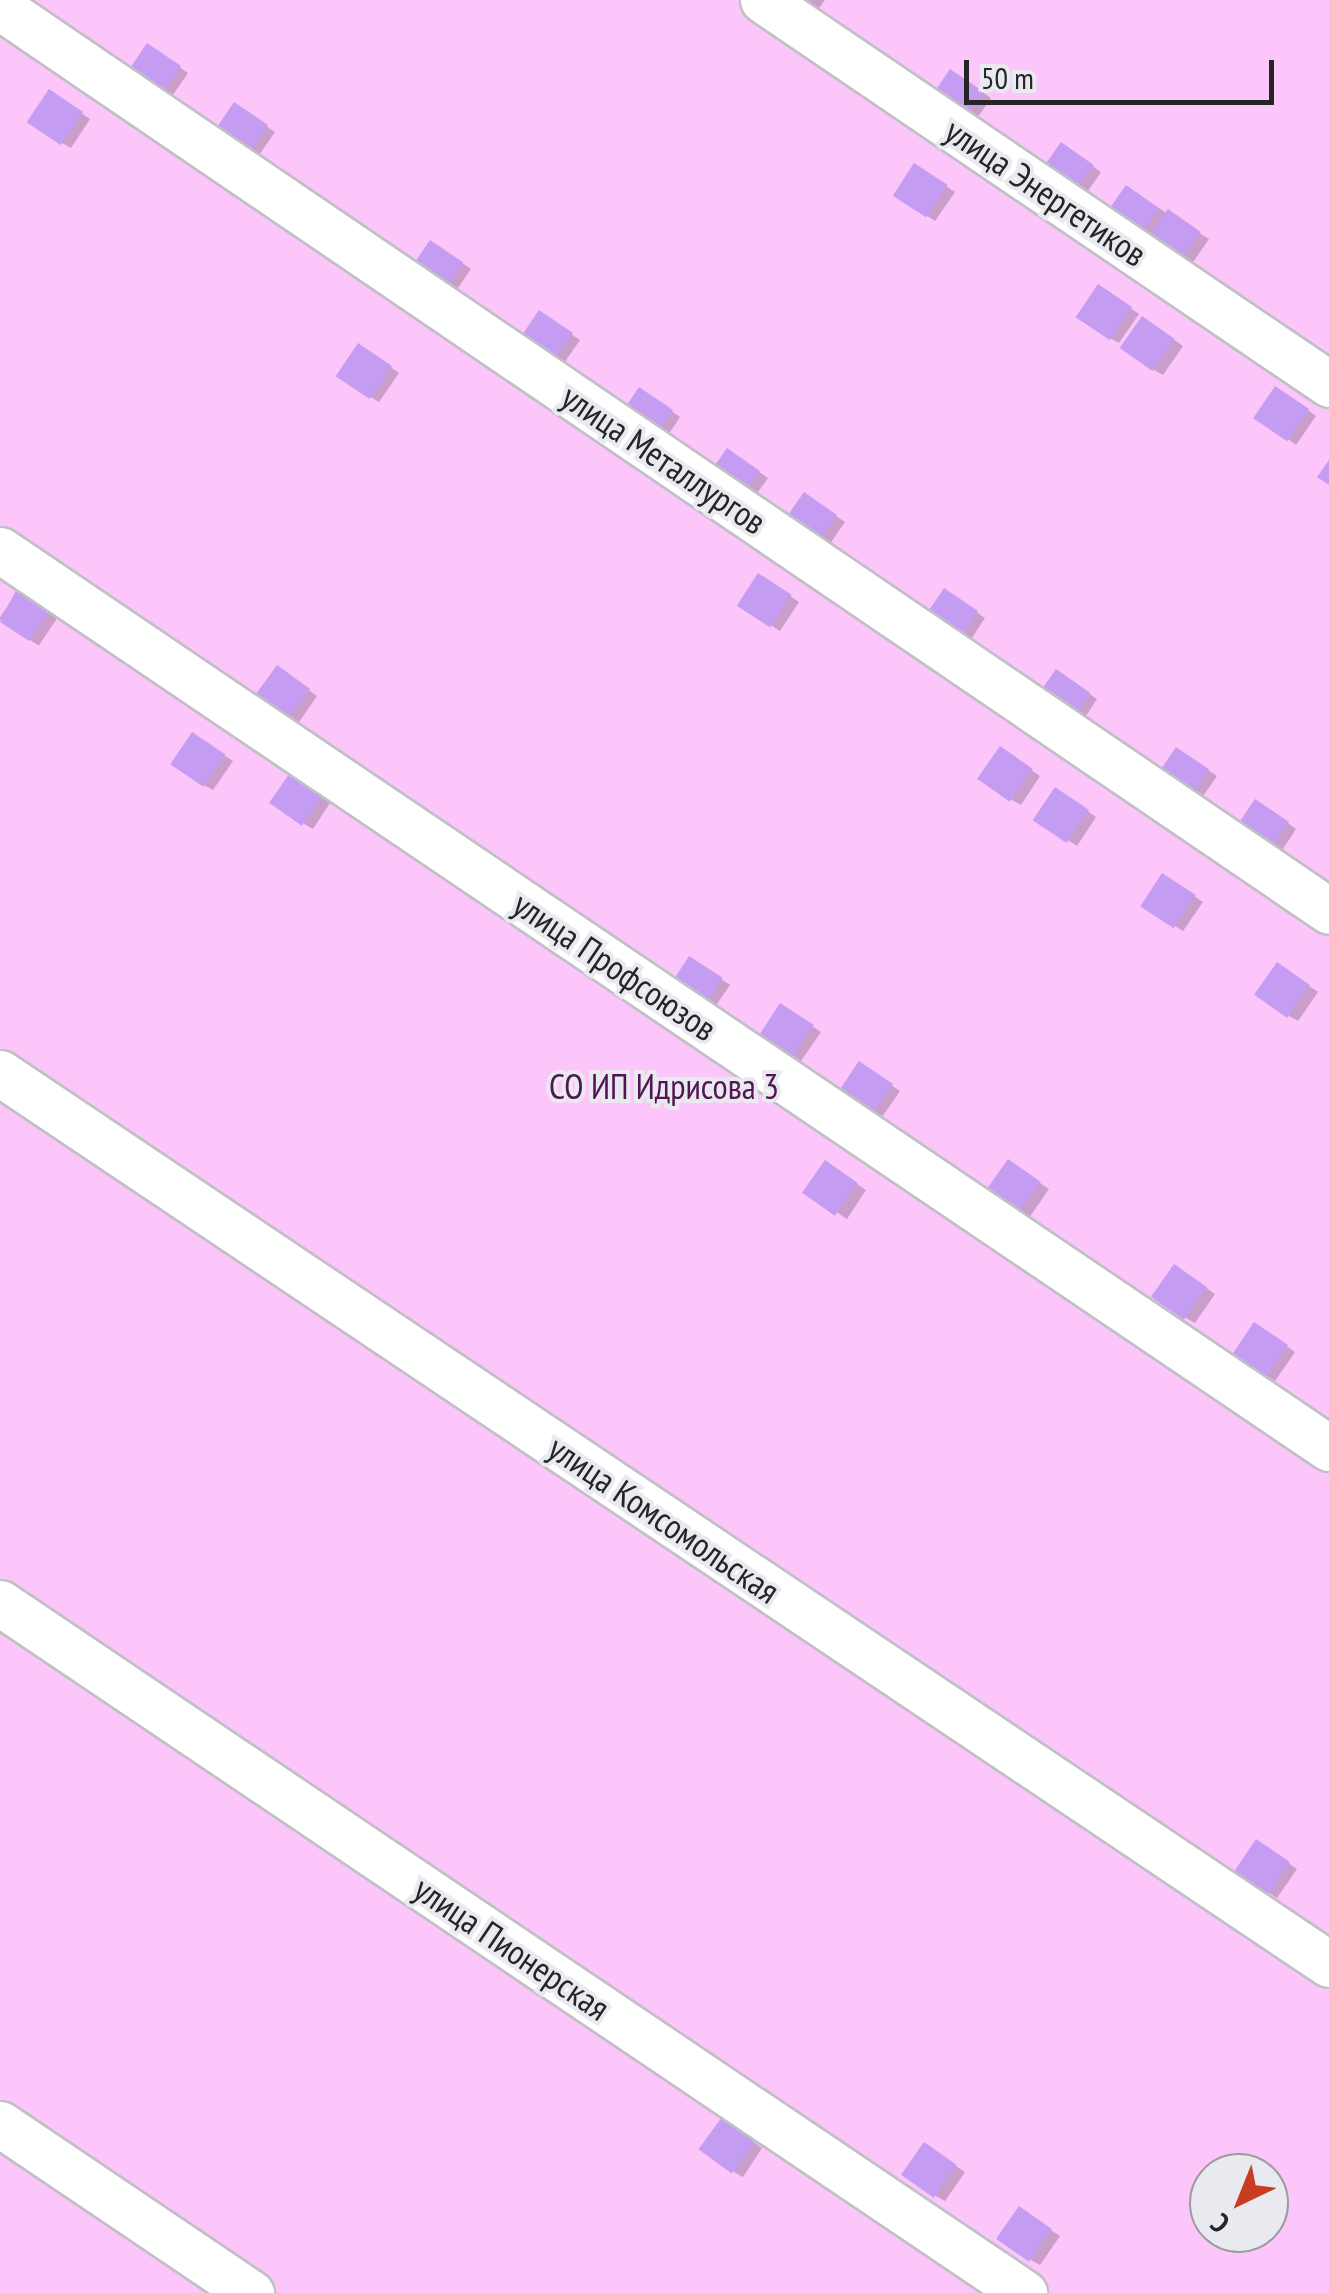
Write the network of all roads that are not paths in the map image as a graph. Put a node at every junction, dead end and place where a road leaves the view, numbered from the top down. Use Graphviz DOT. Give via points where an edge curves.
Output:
graph roads {
  1 [pos="763,0"];
  2 [pos="0,6"];
  3 [pos="1329,384"];
  4 [pos="0,550"];
  5 [pos="1329,911"];
  6 [pos="0,1073"];
  7 [pos="1329,1448"];
  8 [pos="0,1603"];
  9 [pos="1329,1964"];
  10 [pos="0,2124"];
  11 [pos="251,2293"];
  12 [pos="1024,2293"];
  1 -- 3 [label="street, улица Энергетиков"];
  2 -- 5 [label="street, улица Металлургов"];
  4 -- 7 [label="street, улица Профсоюзов"];
  6 -- 9 [label="street, улица Комсомольская"];
  8 -- 12 [label="street, улица Пионерская"];
  10 -- 11 [label="street"];
}
